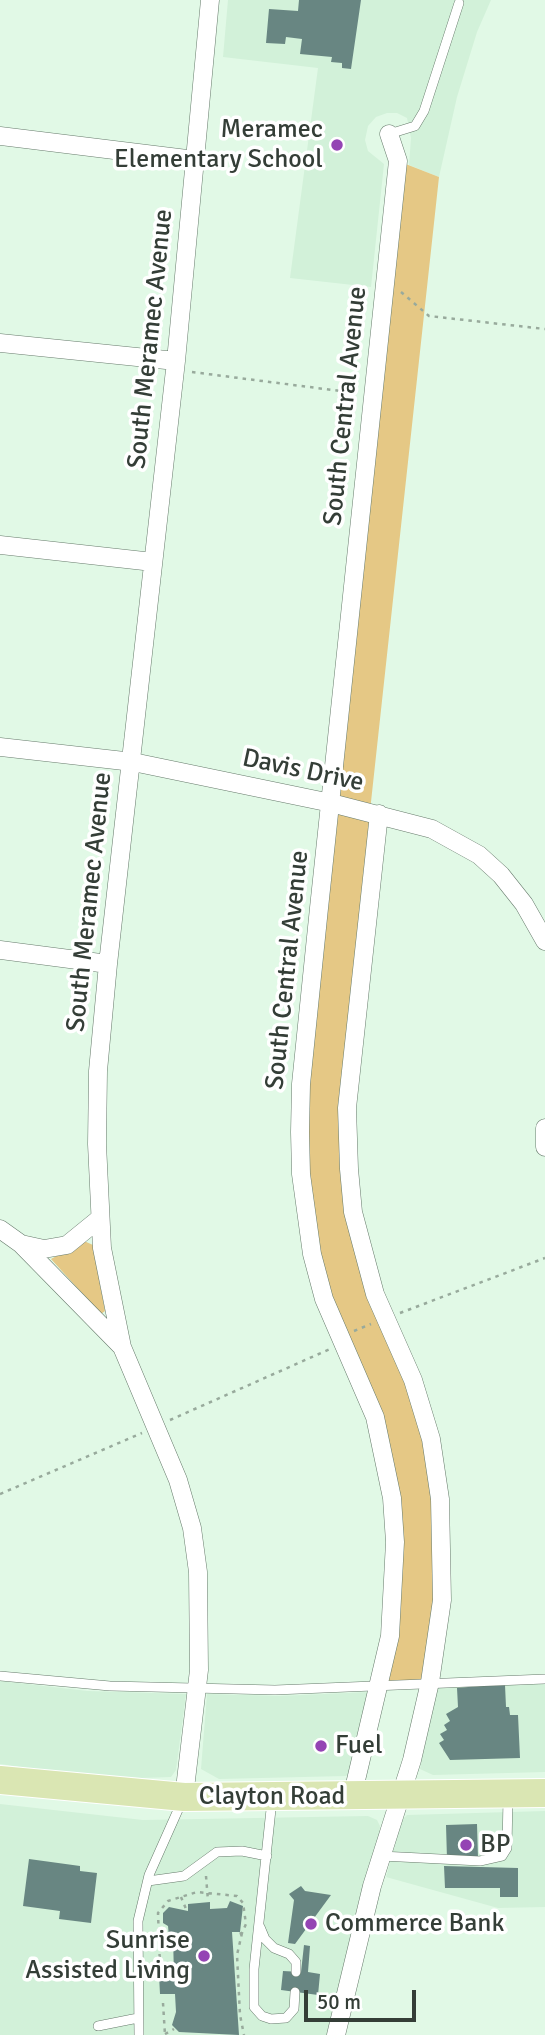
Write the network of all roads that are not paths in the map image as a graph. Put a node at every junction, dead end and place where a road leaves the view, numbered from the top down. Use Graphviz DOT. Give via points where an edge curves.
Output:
graph roads {
  1 [pos="210,0"];
  2 [pos="459,3"];
  3 [pos="389,134"];
  4 [pos="0,136"];
  5 [pos="195,160"];
  6 [pos="0,343"];
  7 [pos="176,365"];
  8 [pos="0,545"];
  9 [pos="153,562"];
  10 [pos="0,747"];
  11 [pos="133,762"];
  12 [pos="331,803"];
  13 [pos="379,814"];
  14 [pos="545,941"];
  15 [pos="0,950"];
  16 [pos="108,964"];
  17 [pos="545,1128"];
  18 [pos="545,1147"];
  19 [pos="99,1219"];
  20 [pos="0,1229"];
  21 [pos="21,1244"];
  22 [pos="122,1347"];
  23 [pos="0,1676"];
  24 [pos="545,1679"];
  25 [pos="430,1682"];
  26 [pos="378,1685"];
  27 [pos="197,1688"];
  28 [pos="0,1780"];
  29 [pos="545,1793"];
  30 [pos="508,1794"];
  31 [pos="399,1796"];
  32 [pos="184,1797"];
  33 [pos="352,1797"];
  34 [pos="272,1798"];
  35 [pos="267,1856"];
  36 [pos="381,1856"];
  37 [pos="148,1881"];
  38 [pos="259,1925"];
  39 [pos="296,1967"];
  40 [pos="295,1992"];
  41 [pos="138,2018"];
  42 [pos="97,2026"];
  43 [pos="139,2035"];
  44 [pos="336,2035"];
  1 -- 5 [label="street, South Meramec Avenue"];
  2 -- 3 [label="lane" via="424,111 415,125"];
  3 -- 12 [label="street, South Central Avenue" via="398,161"];
  4 -- 5 [label="street"];
  5 -- 7 [label="street, South Meramec Avenue"];
  6 -- 7 [label="street"];
  7 -- 9 [label="street, South Meramec Avenue"];
  8 -- 9 [label="street"];
  9 -- 11 [label="street, South Meramec Avenue"];
  10 -- 11 [label="street, Davis Drive"];
  11 -- 12 [label="street, Davis Drive"];
  11 -- 16 [label="street, South Meramec Avenue"];
  12 -- 13 [label="street, Davis Drive"];
  12 -- 26 [label="street, South Central Avenue" via="301,1084 301,1174 312,1254 324,1299 375,1417 392,1498 395,1592"];
  13 -- 14 [label="street, Davis Drive" via="432,829 479,855 524,904"];
  13 -- 25 [label="street" via="347,1108 353,1212 362,1254 413,1380 431,1439 440,1499 442,1600"];
  15 -- 16 [label="street"];
  16 -- 19 [label="street, South Meramec Avenue" via="98,1071"];
  17 -- 18 [label="street"];
  19 -- 21 [label="street" via="66,1245 44,1249"];
  19 -- 22 [label="street, South Meramec Avenue"];
  20 -- 21 [label="street"];
  21 -- 22 [label="street"];
  22 -- 27 [label="street, South Meramec Avenue" via="178,1480 192,1528 200,1621"];
  23 -- 27 [label="lane"];
  24 -- 25 [label="lane"];
  25 -- 26 [label="lane"];
  25 -- 31 [label="street"];
  26 -- 27 [label="lane"];
  26 -- 33 [label="street, South Central Avenue"];
  27 -- 32 [label="street, South Meramec Avenue"];
  28 -- 32 [label="main road, Clayton Road"];
  29 -- 30 [label="main road, Clayton Road"];
  30 -- 31 [label="main road, Clayton Road"];
  30 -- 36 [label="lane" via="508,1848 502,1856 480,1861"];
  31 -- 33 [label="main road, Clayton Road"];
  31 -- 36 [label="street"];
  32 -- 34 [label="main road, Clayton Road"];
  32 -- 37 [label="lane"];
  33 -- 34 [label="main road, Clayton Road"];
  34 -- 35 [label="lane"];
  35 -- 37 [label="lane" via="217,1852 184,1875"];
  35 -- 38 [label="lane"];
  36 -- 44 [label="street"];
  37 -- 41 [label="lane" via="138,1921"];
  38 -- 39 [label="lane" via="265,1939 289,1954"];
  38 -- 40 [label="lane" via="254,2007 262,2016 286,2018 293,2010"];
  41 -- 42 [label="lane"];
  41 -- 43 [label="lane"];
}
